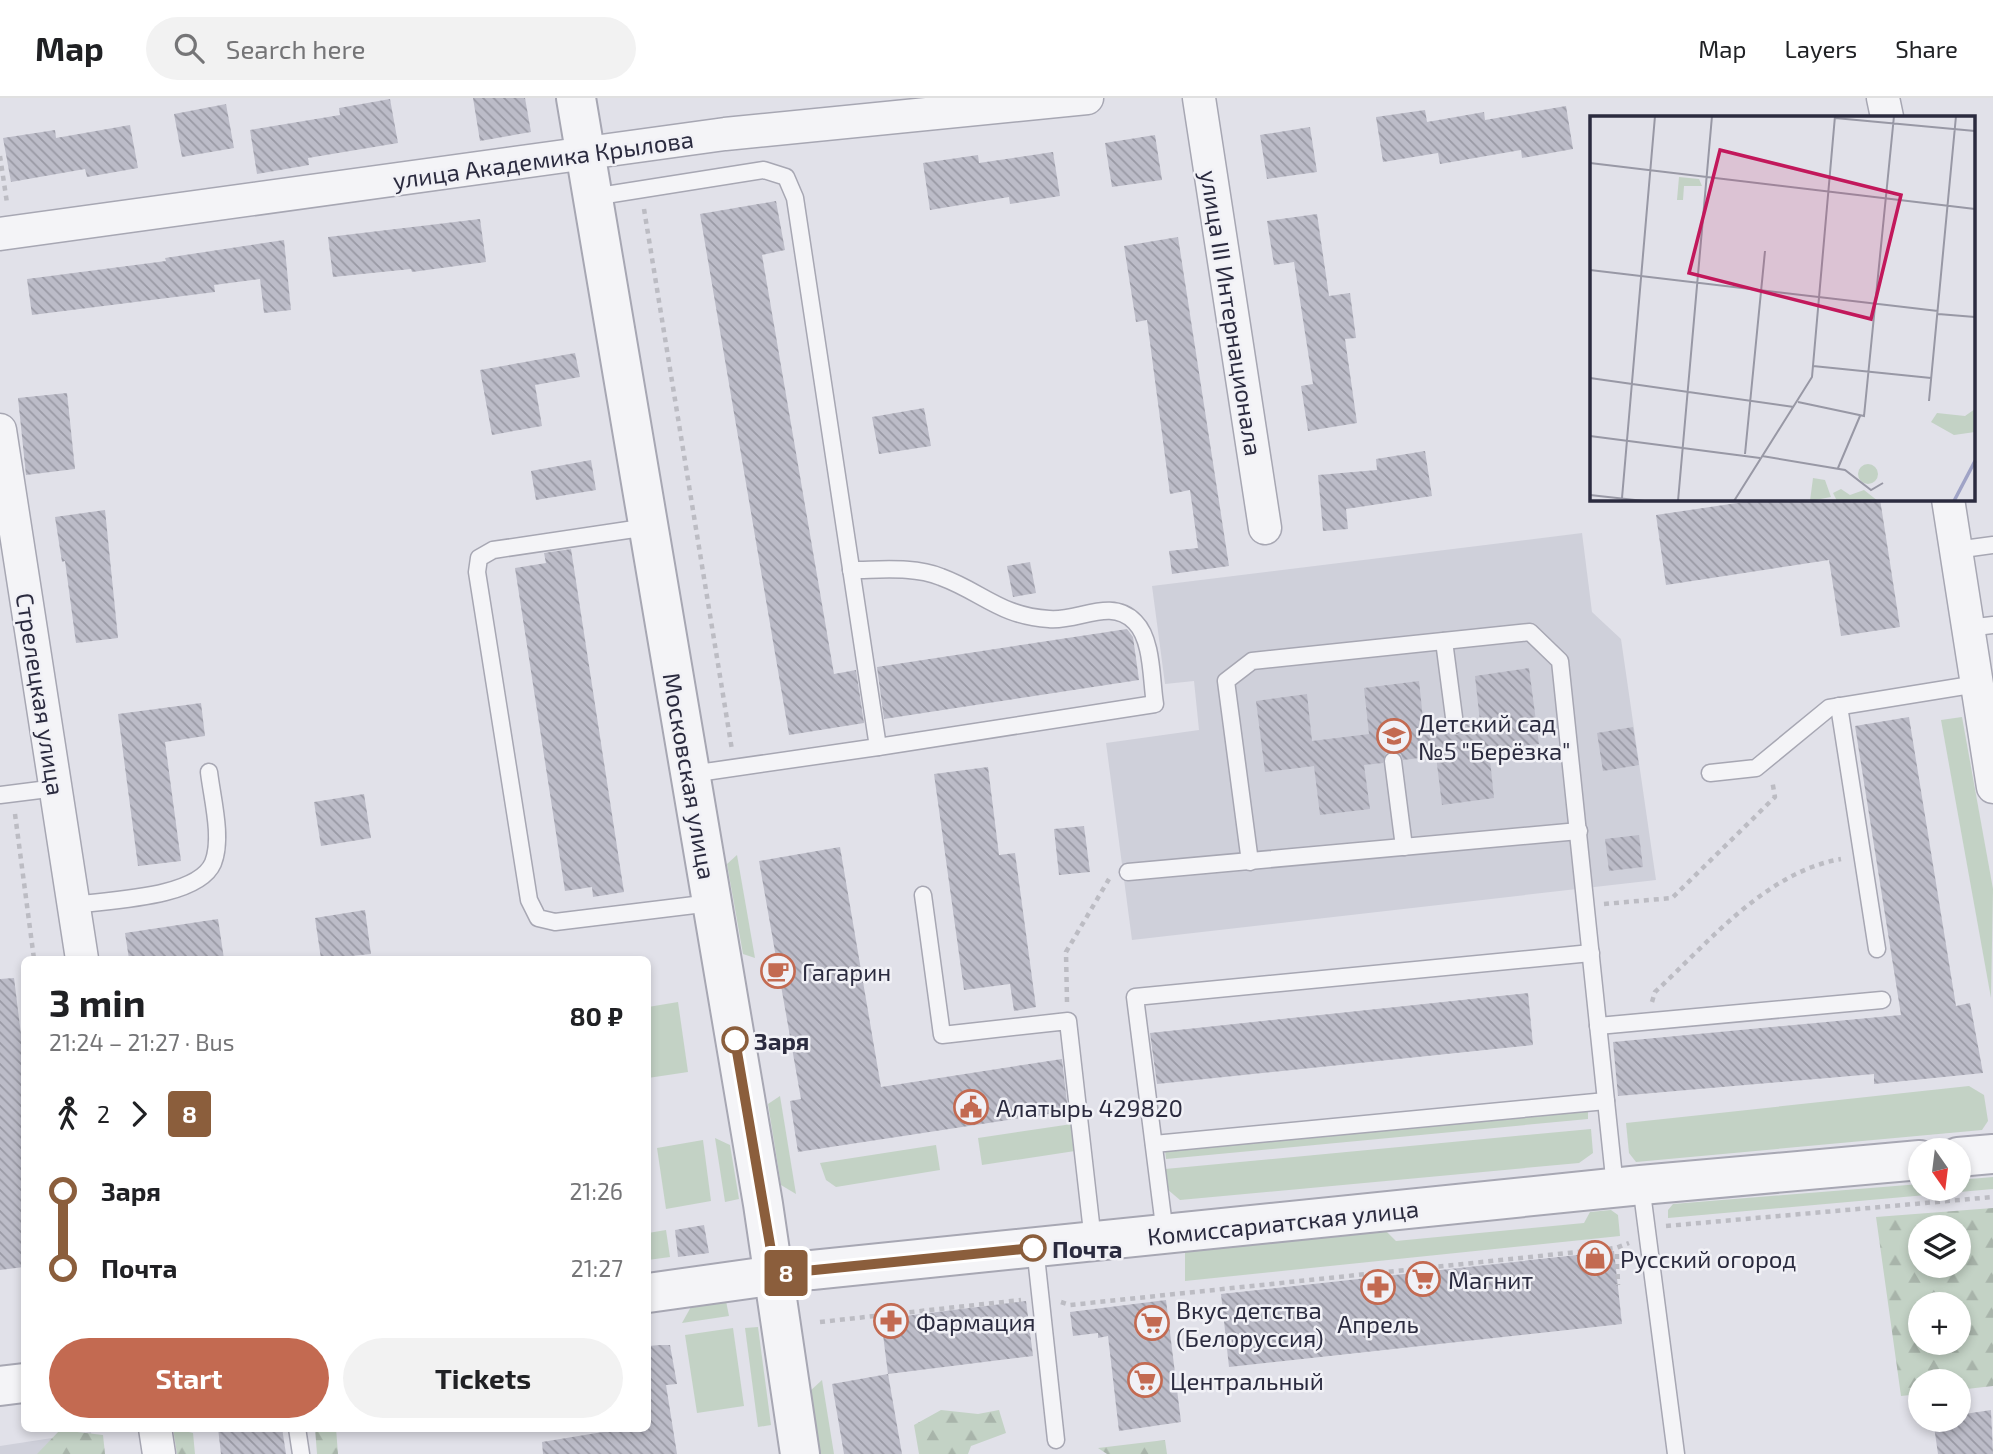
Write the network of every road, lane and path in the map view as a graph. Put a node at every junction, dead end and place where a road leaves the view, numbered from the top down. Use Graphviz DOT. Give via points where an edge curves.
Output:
graph roads {
  1 [pos="576,98"];
  2 [pos="1087,98"];
  3 [pos="1199,98"];
  4 [pos="1884,98"];
  5 [pos="1886,116"];
  6 [pos="585,154"];
  7 [pos="0,156"];
  8 [pos="640,190"];
  9 [pos="593,197"];
  10 [pos="5,234"];
  11 [pos="0,430"];
  12 [pos="1948,500"];
  13 [pos="648,527"];
  14 [pos="1265,528"];
  15 [pos="1993,545"];
  16 [pos="1956,550"];
  17 [pos="851,570"];
  18 [pos="1980,626"];
  19 [pos="1444,641"];
  20 [pos="1977,684"];
  21 [pos="1839,706"];
  22 [pos="1455,725"];
  23 [pos="878,747"];
  24 [pos="1768,758"];
  25 [pos="1392,761"];
  26 [pos="735,768"];
  27 [pos="209,772"];
  28 [pos="690,774"];
  29 [pos="1710,774"];
  30 [pos="1993,787"];
  31 [pos="56,788"];
  32 [pos="6,794"];
  33 [pos="1579,831"];
  34 [pos="1404,847"];
  35 [pos="1863,856"];
  36 [pos="1250,862"];
  37 [pos="1128,872"];
  38 [pos="923,895"];
  39 [pos="711,902"];
  40 [pos="74,905"];
  41 [pos="1586,905"];
  42 [pos="1877,949"];
  43 [pos="1591,953"];
  44 [pos="33,956"];
  45 [pos="82,956"];
  46 [pos="1882,1000"];
  47 [pos="1068,1021"];
  48 [pos="1646,1021"];
  49 [pos="1598,1026"];
  50 [pos="1606,1101"];
  51 [pos="1154,1144"];
  52 [pos="1993,1154"];
  53 [pos="1971,1156"];
  54 [pos="1908,1161"];
  55 [pos="1628,1186"];
  56 [pos="1993,1197"];
  57 [pos="1164,1234"];
  58 [pos="1648,1234"];
  59 [pos="1093,1241"];
  60 [pos="1035,1247"];
  61 [pos="1617,1254"];
  62 [pos="775,1274"];
  63 [pos="1618,1285"];
  64 [pos="651,1293"];
  65 [pos="1041,1298"];
  66 [pos="820,1322"];
  67 [pos="21,1383"];
  68 [pos="0,1386"];
  69 [pos="156,1432"];
  70 [pos="298,1432"];
  71 [pos="1056,1440"];
  72 [pos="159,1454"];
  73 [pos="301,1454"];
  74 [pos="800,1454"];
  75 [pos="1676,1454"];
  1 -- 6 [label="street, Московская улица"];
  2 -- 6 [label="street, улица Академика Крылова" via="725,134"];
  3 -- 14 [label="street, улица III Интернационала"];
  4 -- 5 [label="street"];
  6 -- 9 [label="street, Московская улица"];
  6 -- 10 [label="street, улица Академика Крылова"];
  7 -- 10 [label="path"];
  8 -- 9 [label="lane"];
  8 -- 17 [label="lane" via="765,170 786,177 796,198"];
  8 -- 26 [label="path"];
  9 -- 13 [label="street, Московская улица"];
  11 -- 31 [label="street, Стрелецкая улица"];
  12 -- 16 [label="street"];
  13 -- 28 [label="street, Московская улица"];
  13 -- 39 [label="lane" via="493,550 479,558 477,572 529,900 538,918 555,922"];
  15 -- 16 [label="lane"];
  16 -- 18 [label="street"];
  17 -- 23 [label="lane"];
  17 -- 23 [label="lane" via="908,570 941,576 1003,610 1050,620 1118,611 1135,621 1144,634 1155,704"];
  18 -- 20 [label="street"];
  19 -- 22 [label="lane"];
  19 -- 33 [label="lane" via="1530,632 1560,661"];
  19 -- 36 [label="lane" via="1252,661 1226,681"];
  20 -- 21 [label="lane"];
  20 -- 30 [label="street"];
  21 -- 24 [label="lane" via="1829,708"];
  21 -- 35 [label="lane"];
  23 -- 26 [label="lane"];
  24 -- 29 [label="lane" via="1756,768"];
  24 -- 41 [label="path" via="1775,797 1672,898"];
  25 -- 34 [label="lane"];
  26 -- 28 [label="lane"];
  27 -- 40 [label="lane" via="214,862 201,880 172,891"];
  28 -- 39 [label="street, Московская улица"];
  31 -- 32 [label="lane"];
  31 -- 40 [label="street, Стрелецкая улица"];
  32 -- 44 [label="path"];
  33 -- 34 [label="lane"];
  33 -- 41 [label="lane"];
  34 -- 36 [label="lane"];
  35 -- 42 [label="lane"];
  35 -- 48 [label="path" via="1815,864 1753,901 1655,992"];
  36 -- 37 [label="lane"];
  37 -- 47 [label="path" via="1111,875 1066,952"];
  38 -- 47 [label="lane" via="942,1035"];
  39 -- 62 [label="street, Московская улица"];
  40 -- 45 [label="street, Стрелецкая улица"];
  41 -- 43 [label="lane"];
  43 -- 49 [label="lane"];
  43 -- 51 [label="lane" via="1135,997"];
  46 -- 48 [label="lane"];
  47 -- 59 [label="lane"];
  48 -- 49 [label="lane"];
  49 -- 50 [label="lane"];
  50 -- 51 [label="lane"];
  50 -- 55 [label="lane"];
  51 -- 57 [label="lane"];
  52 -- 53 [label="street"];
  54 -- 55 [label="street, Комиссариатская улица"];
  55 -- 57 [label="street, Комиссариатская улица"];
  55 -- 58 [label="lane"];
  56 -- 58 [label="path" via="1665,1226"];
  57 -- 59 [label="street, Комиссариатская улица"];
  58 -- 65 [label="path" via="1616,1248 1070,1304"];
  58 -- 75 [label="lane"];
  59 -- 60 [label="street, Комиссариатская улица"];
  60 -- 62 [label="street, Комиссариатская улица"];
  60 -- 65 [label="lane"];
  61 -- 63 [label="path"];
  62 -- 64 [label="street, Комиссариатская улица"];
  62 -- 74 [label="street, Московская улица"];
  65 -- 66 [label="path"];
  65 -- 71 [label="lane"];
  67 -- 68 [label="street"];
  69 -- 72 [label="street"];
  70 -- 73 [label="lane"];
}
